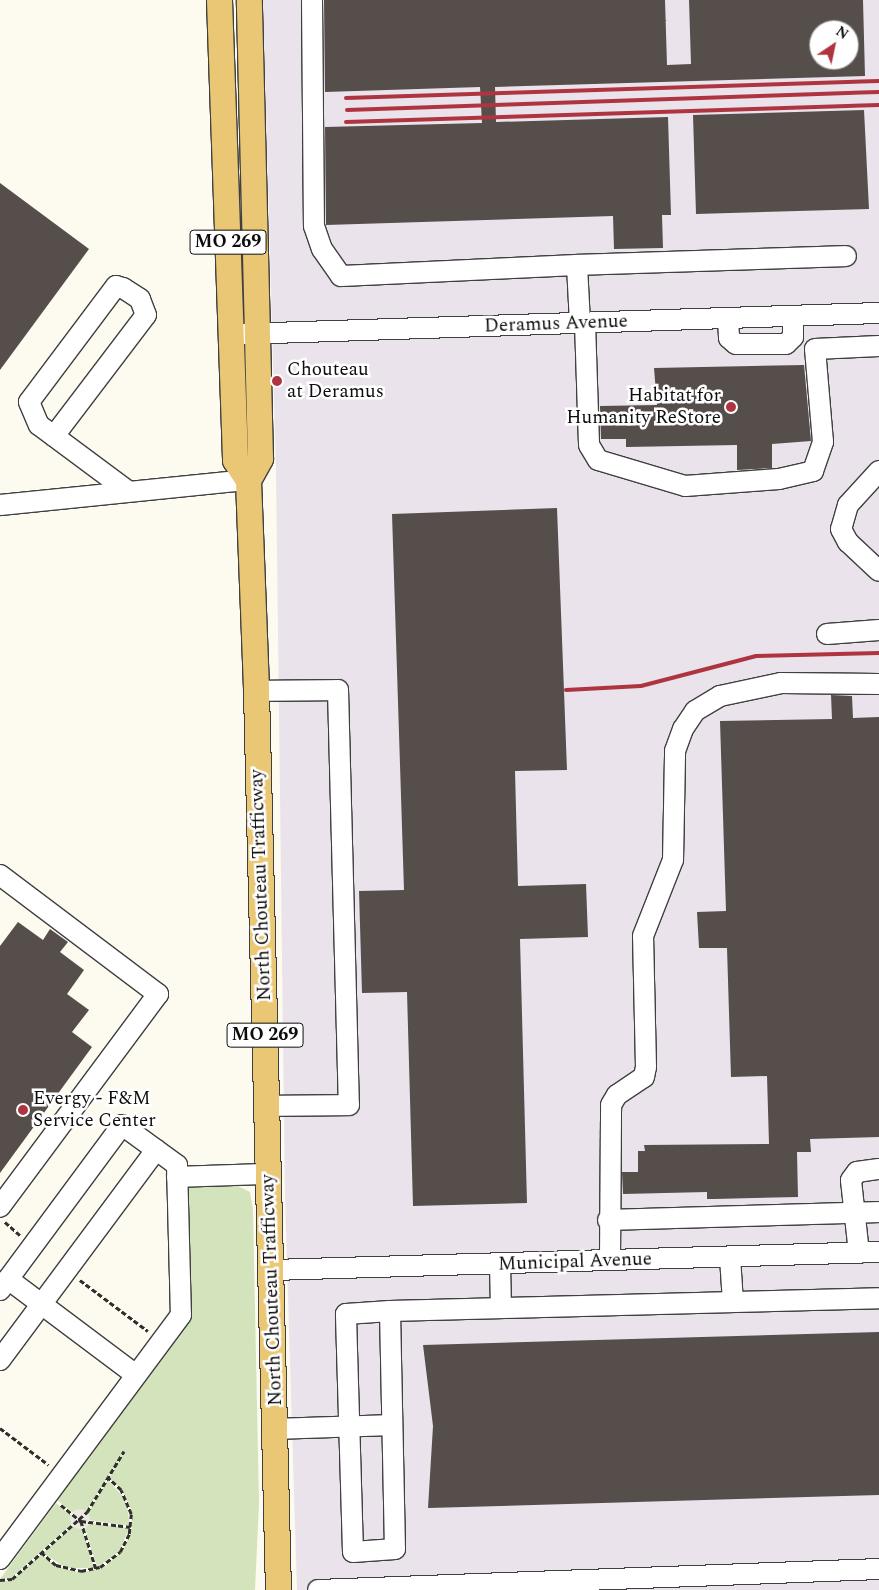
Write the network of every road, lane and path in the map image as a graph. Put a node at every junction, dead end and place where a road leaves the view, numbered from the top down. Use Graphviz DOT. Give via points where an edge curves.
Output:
graph roads {
  1 [pos="219,0"];
  2 [pos="249,0"];
  3 [pos="312,0"];
  4 [pos="846,256"];
  5 [pos="577,266"];
  6 [pos="879,313"];
  7 [pos="793,316"];
  8 [pos="728,318"];
  9 [pos="583,323"];
  10 [pos="232,334"];
  11 [pos="257,334"];
  12 [pos="789,340"];
  13 [pos="879,346"];
  14 [pos="815,349"];
  15 [pos="54,436"];
  16 [pos="879,471"];
  17 [pos="248,480"];
  18 [pos="128,491"];
  19 [pos="0,505"];
  20 [pos="879,571"];
  21 [pos="879,630"];
  22 [pos="827,634"];
  23 [pos="879,684"];
  24 [pos="256,691"];
  25 [pos="0,875"];
  26 [pos="267,1106"];
  27 [pos="156,1150"];
  28 [pos="879,1170"];
  29 [pos="269,1174"];
  30 [pos="177,1177"];
  31 [pos="0,1206"];
  32 [pos="879,1212"];
  33 [pos="854,1213"];
  34 [pos="608,1220"];
  35 [pos="869,1253"];
  36 [pos="730,1257"];
  37 [pos="610,1260"];
  38 [pos="500,1264"];
  39 [pos="272,1270"];
  40 [pos="4,1284"];
  41 [pos="879,1298"];
  42 [pos="733,1302"];
  43 [pos="42,1304"];
  44 [pos="501,1308"];
  45 [pos="390,1311"];
  46 [pos="0,1360"];
  47 [pos="136,1375"];
  48 [pos="391,1425"];
  49 [pos="348,1427"];
  50 [pos="0,1428"];
  51 [pos="276,1429"];
  52 [pos="124,1450"];
  53 [pos="62,1474"];
  54 [pos="108,1478"];
  55 [pos="56,1502"];
  56 [pos="80,1520"];
  57 [pos="131,1527"];
  58 [pos="41,1552"];
  59 [pos="1,1554"];
  60 [pos="96,1569"];
  61 [pos="879,1569"];
  62 [pos="0,1580"];
  63 [pos="278,1590"];
  64 [pos="318,1590"];
  1 -- 10 [label="main road, North Chouteau Trafficway / MO 269"];
  2 -- 11 [label="main road, MO 269"];
  3 -- 5 [label="street" via="314,226 322,249 341,276"];
  4 -- 5 [label="street"];
  5 -- 9 [label="street"];
  6 -- 7 [label="street, Deramus Avenue"];
  7 -- 8 [label="street, Deramus Avenue"];
  7 -- 12 [label="street"];
  8 -- 9 [label="street, Deramus Avenue"];
  8 -- 12 [label="street" via="729,338 736,344"];
  9 -- 11 [label="street, Deramus Avenue"];
  9 -- 14 [label="street" via="589,445 598,460 685,486 779,479 813,471 823,442"];
  10 -- 11 [label="street, Deramus Avenue"];
  10 -- 17 [label="main road, North Chouteau Trafficway / MO 269" via="235,460"];
  11 -- 17 [label="main road, MO 269" via="260,458"];
  12 -- 14 [label="street"];
  13 -- 14 [label="street"];
  15 -- 15 [label="street" via="146,315 140,299 123,288 116,286 29,402 39,426"];
  15 -- 18 [label="street"];
  16 -- 20 [label="street" via="848,505 841,529 848,542"];
  17 -- 18 [label="street"];
  17 -- 24 [label="main road, North Chouteau Trafficway / MO 269"];
  18 -- 19 [label="street"];
  21 -- 22 [label="street"];
  23 -- 34 [label="street" via="781,683 720,696 695,711 683,729 675,751 673,860 643,936 646,1067 644,1077 617,1095 611,1106"];
  24 -- 26 [label="main road, North Chouteau Trafficway / MO 269"];
  24 -- 26 [label="street" via="338,690 349,1105"];
  25 -- 31 [label="street" via="158,994"];
  26 -- 29 [label="main road, North Chouteau Trafficway / MO 269"];
  27 -- 30 [label="street" via="177,1166"];
  27 -- 40 [label="street" via="122,1125"];
  27 -- 43 [label="street"];
  28 -- 33 [label="street" via="853,1175"];
  29 -- 30 [label="street"];
  29 -- 39 [label="main road, North Chouteau Trafficway / MO 269"];
  30 -- 47 [label="street" via="181,1315"];
  32 -- 33 [label="street"];
  33 -- 34 [label="street"];
  33 -- 35 [label="street"];
  34 -- 37 [label="street"];
  35 -- 36 [label="street, Municipal Avenue"];
  36 -- 37 [label="street, Municipal Avenue"];
  36 -- 42 [label="street"];
  37 -- 38 [label="street, Municipal Avenue"];
  38 -- 39 [label="street, Municipal Avenue"];
  38 -- 44 [label="street"];
  39 -- 51 [label="main road, North Chouteau Trafficway / MO 269"];
  40 -- 43 [label="street"];
  41 -- 42 [label="street"];
  42 -- 44 [label="street"];
  43 -- 46 [label="street"];
  43 -- 47 [label="street"];
  44 -- 45 [label="street"];
  45 -- 48 [label="street"];
  45 -- 49 [label="street" via="346,1314"];
  47 -- 53 [label="street"];
  48 -- 49 [label="street"];
  48 -- 49 [label="street" via="395,1549 353,1552"];
  49 -- 51 [label="street"];
  50 -- 53 [label="path"];
  51 -- 63 [label="main road, North Chouteau Trafficway / MO 269"];
  52 -- 54 [label="path"];
  53 -- 59 [label="street"];
  54 -- 56 [label="path"];
  54 -- 57 [label="path" via="126,1499"];
  55 -- 56 [label="path"];
  56 -- 57 [label="path"];
  56 -- 58 [label="path"];
  56 -- 60 [label="path"];
  57 -- 60 [label="path" via="120,1552"];
  58 -- 60 [label="path" via="66,1569"];
  58 -- 62 [label="path" via="12,1579"];
  61 -- 64 [label="street"];
}
